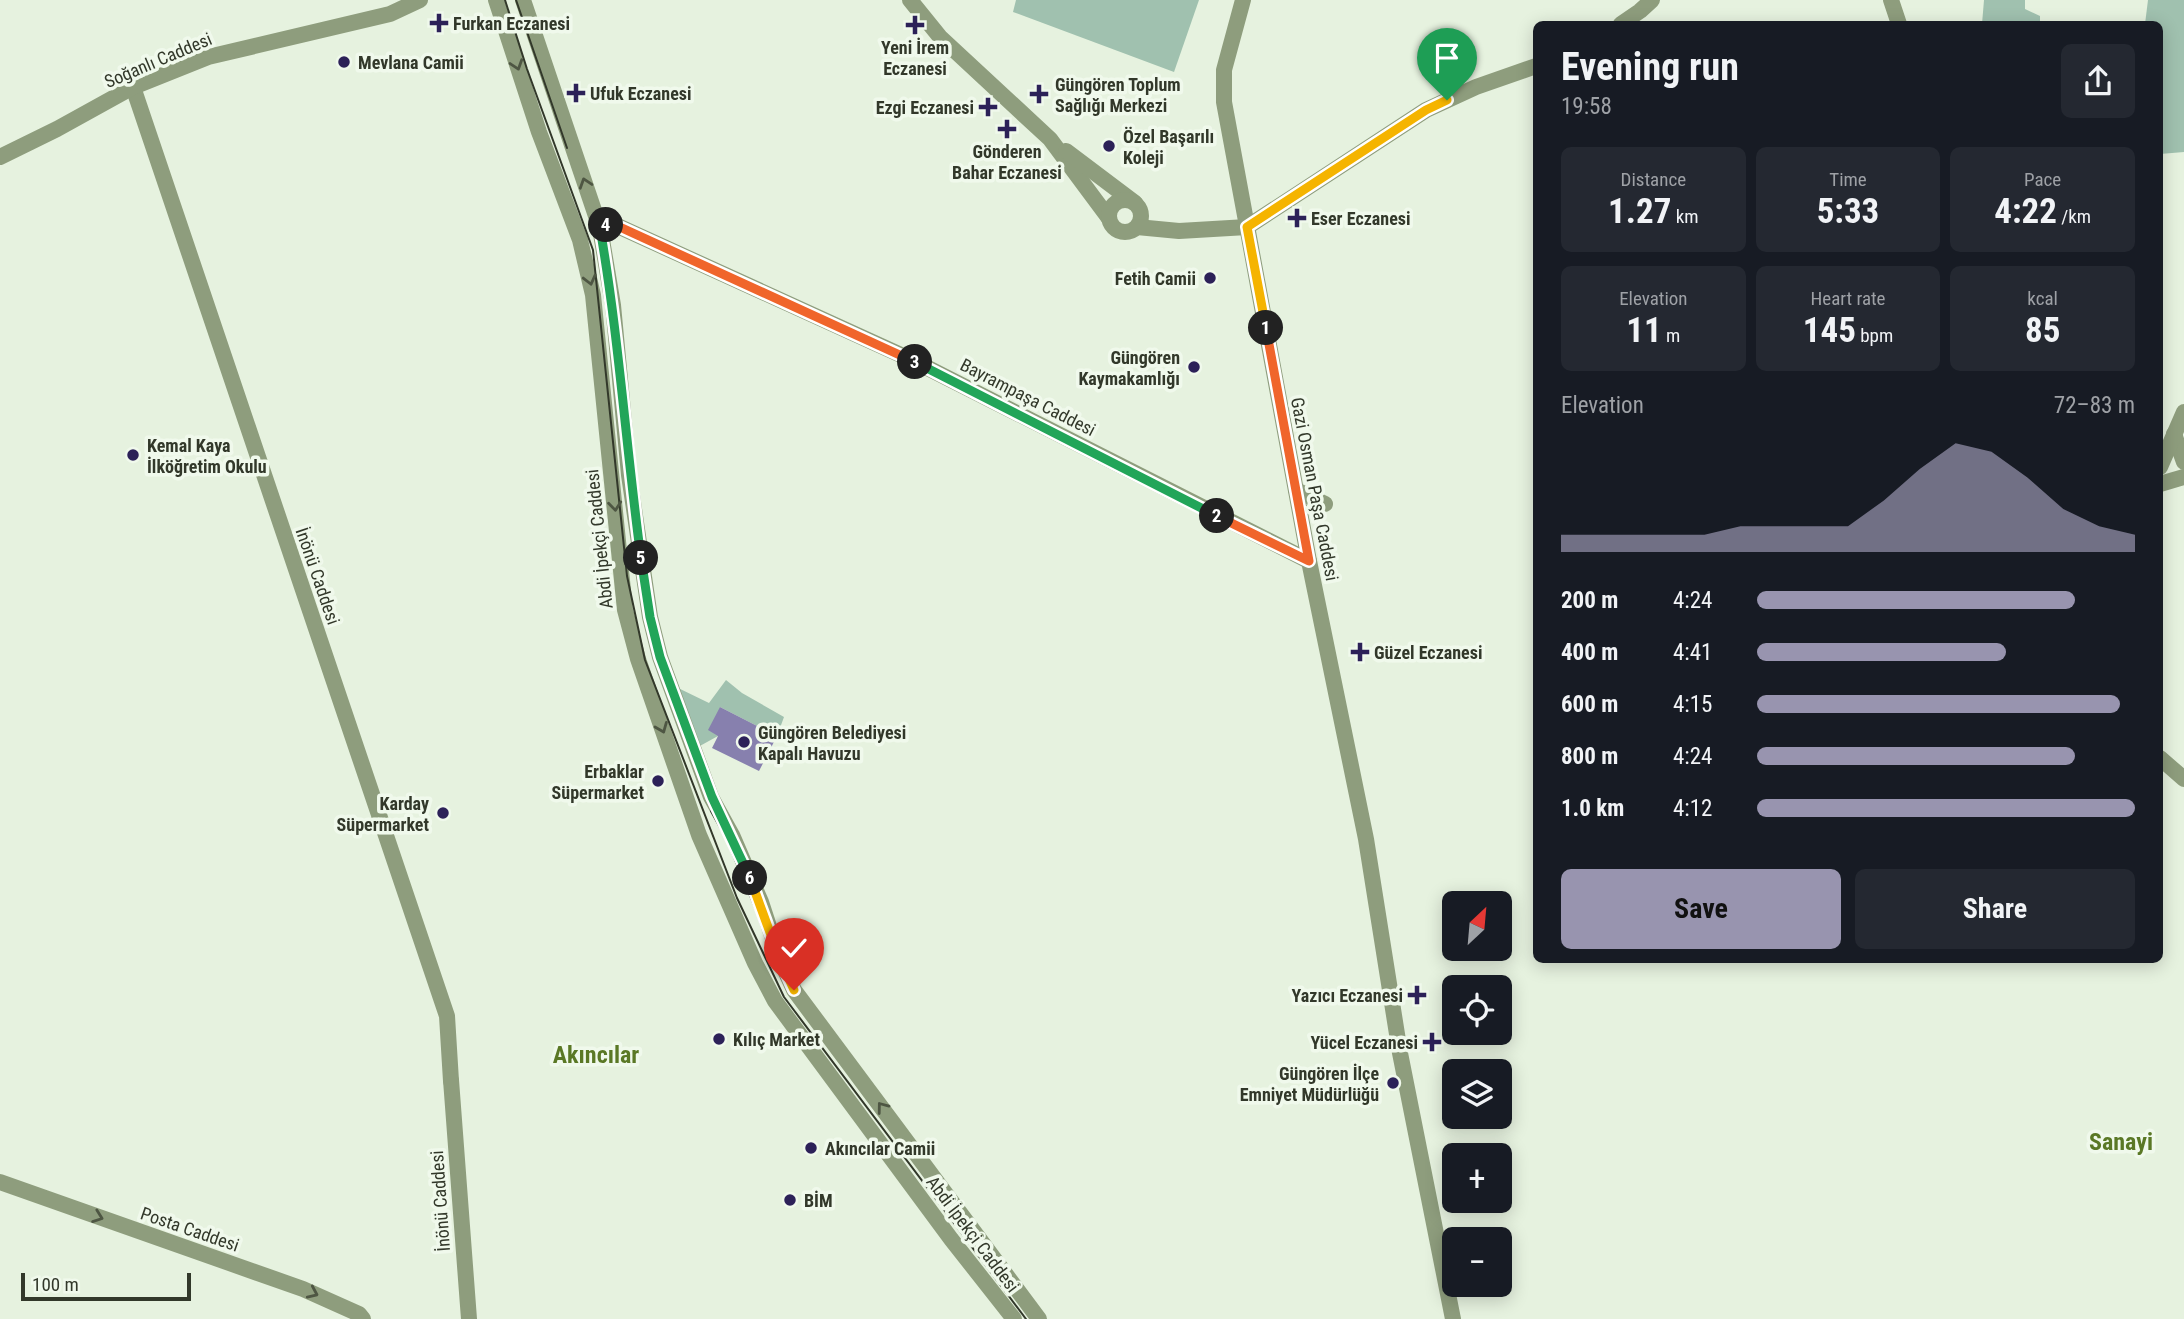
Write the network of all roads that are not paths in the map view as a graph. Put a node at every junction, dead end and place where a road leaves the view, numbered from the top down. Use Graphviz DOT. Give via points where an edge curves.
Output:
graph roads {
  1 [pos="420,0"];
  2 [pos="496,0"];
  3 [pos="523,0"];
  4 [pos="910,0"];
  5 [pos="1243,0"];
  6 [pos="1652,0"];
  7 [pos="1891,0"];
  8 [pos="1625,21"];
  9 [pos="1898,21"];
  10 [pos="1533,67"];
  11 [pos="132,87"];
  12 [pos="1050,139"];
  13 [pos="0,158"];
  14 [pos="1138,214"];
  15 [pos="1108,217"];
  16 [pos="605,225"];
  17 [pos="1247,227"];
  18 [pos="2184,412"];
  19 [pos="2174,434"];
  20 [pos="2163,460"];
  21 [pos="2184,462"];
  22 [pos="2184,477"];
  23 [pos="2163,483"];
  24 [pos="1296,490"];
  25 [pos="1325,504"];
  26 [pos="1309,561"];
  27 [pos="2163,761"];
  28 [pos="2184,779"];
  29 [pos="0,1182"];
  30 [pos="363,1319"];
  31 [pos="469,1319"];
  32 [pos="1014,1319"];
  33 [pos="1040,1319"];
  34 [pos="1453,1319"];
  1 -- 11 [label="street, Soğanlı Caddesi" via="390,14 208,57"];
  2 -- 32 [label="street, Abdi İpekçi Caddesi, one-way" via="580,240 593,295 625,610 645,683 699,835 775,1001"];
  16 -- 3 [label="street, Abdi İpekçi Caddesi, one-way"];
  4 -- 12 [label="street" via="940,37"];
  5 -- 17 [label="street, Gazi Osman Paşa Caddesi" via="1224,70 1224,102"];
  6 -- 8 [label="street"];
  7 -- 9 [label="street"];
  10 -- 17 [label="street" via="1426,110"];
  11 -- 13 [label="street, Soğanlı Caddesi"];
  11 -- 31 [label="street, İnönü Caddesi" via="447,1016"];
  12 -- 14 [label="street"];
  12 -- 15 [label="street"];
  14 -- 15 [label="street" via="1127,232 1112,227"];
  14 -- 15 [label="street" via="1130,200 1119,200"];
  14 -- 17 [label="street" via="1179,231"];
  16 -- 26 [label="street, Bayrampaşa Caddesi" via="912,360"];
  33 -- 16 [label="street, Abdi İpekçi Caddesi, one-way" via="794,990 756,891 712,797 669,683 650,617 629,475"];
  17 -- 24 [label="street, Gazi Osman Paşa Caddesi"];
  18 -- 19 [label="street"];
  19 -- 20 [label="street"];
  19 -- 21 [label="street"];
  22 -- 23 [label="street"];
  24 -- 25 [label="street"];
  24 -- 26 [label="street, Gazi Osman Paşa Caddesi"];
  26 -- 34 [label="street, Gazi Osman Paşa Caddesi" via="1366,839 1388,985"];
  27 -- 28 [label="street"];
  29 -- 30 [label="street, Posta Caddesi, one-way" via="303,1289"];
}
